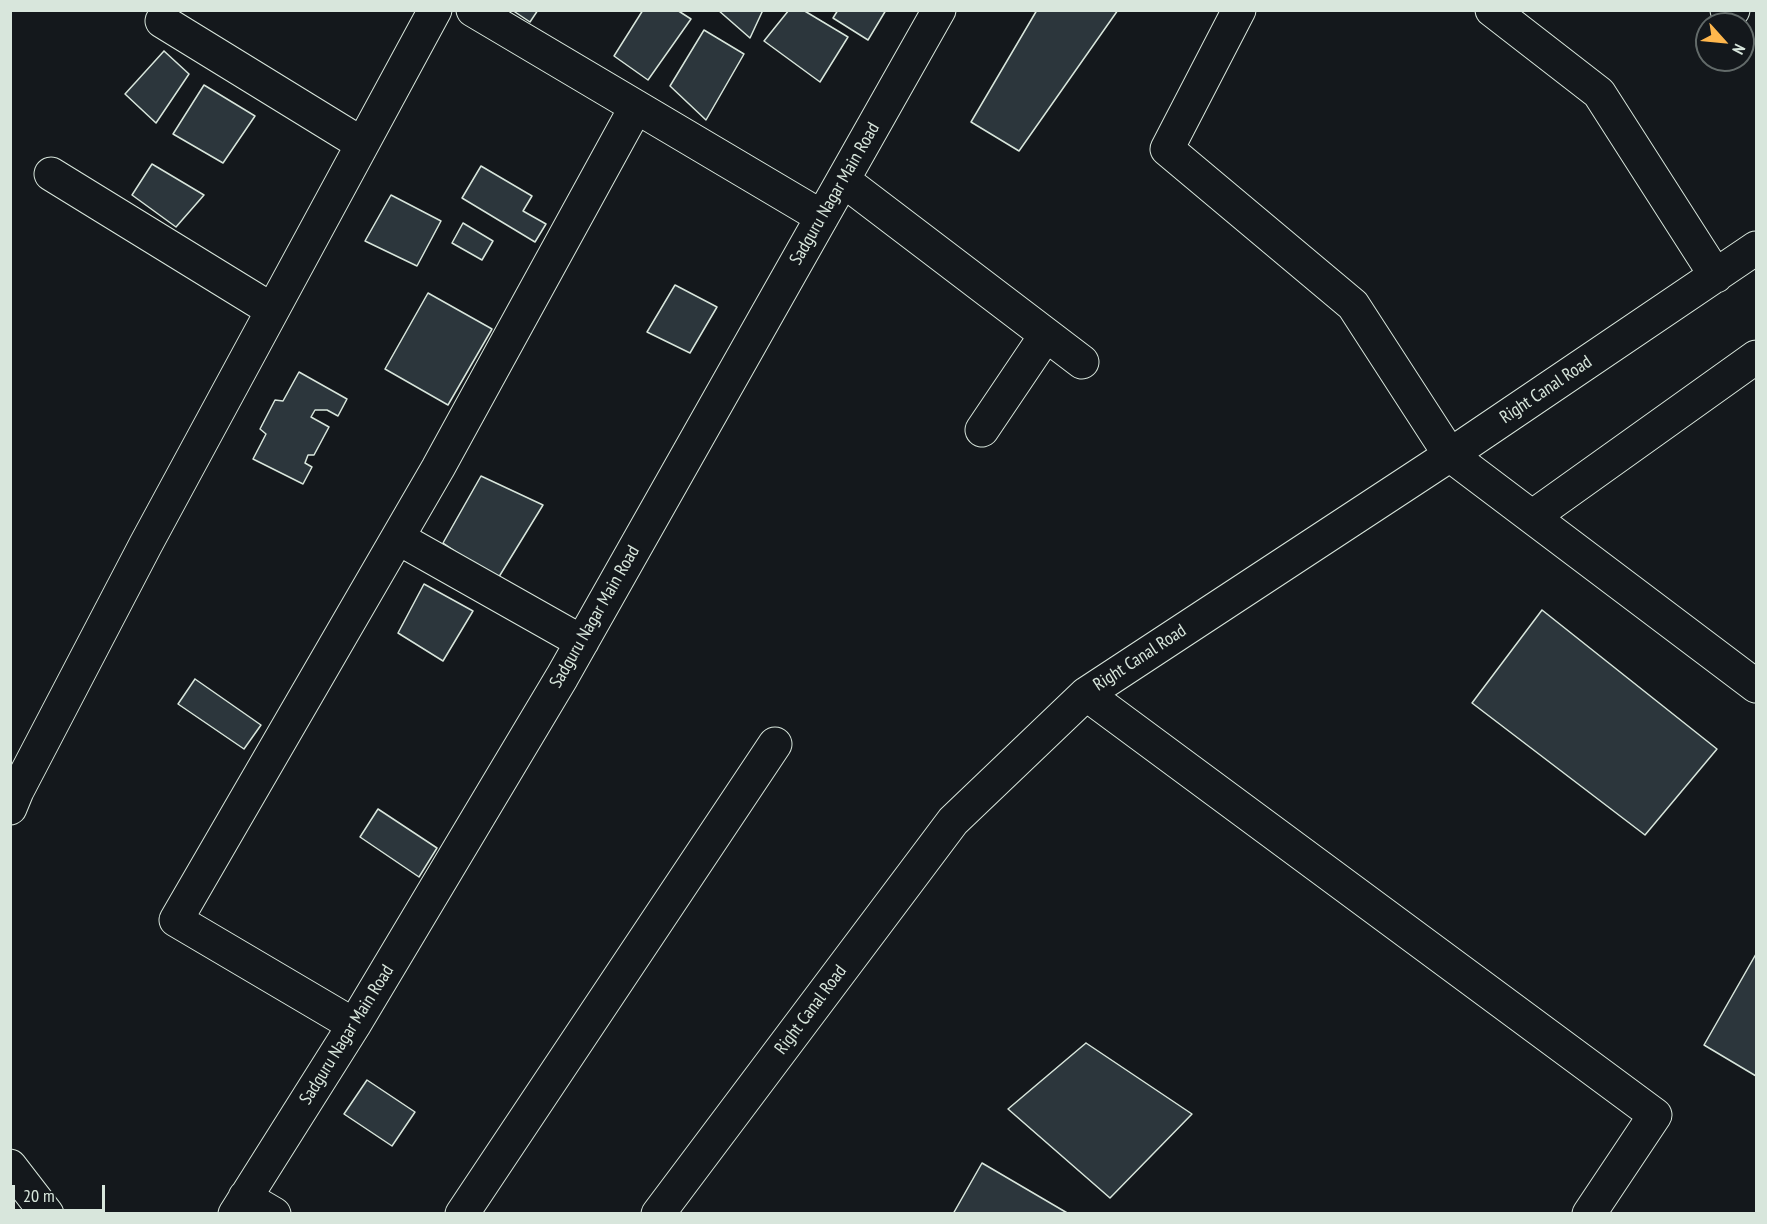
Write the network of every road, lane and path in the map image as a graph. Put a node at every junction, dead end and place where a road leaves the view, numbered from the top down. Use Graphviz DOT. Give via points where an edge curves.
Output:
graph roads {
  1 [pos="435,10"];
  2 [pos="473,10"];
  3 [pos="939,10"];
  4 [pos="1239,10"];
  5 [pos="1492,10"];
  6 [pos="1727,10"];
  7 [pos="1732,10"];
  8 [pos="162,21"];
  9 [pos="636,107"];
  10 [pos="362,144"];
  11 [pos="51,174"];
  12 [pos="843,180"];
  13 [pos="822,217"];
  14 [pos="1756,248"];
  15 [pos="1716,276"];
  16 [pos="272,310"];
  17 [pos="1046,335"];
  18 [pos="1756,357"];
  19 [pos="1082,363"];
  20 [pos="982,430"];
  21 [pos="1450,455"];
  22 [pos="1532,517"];
  23 [pos="398,538"];
  24 [pos="582,642"];
  25 [pos="1756,686"];
  26 [pos="1086,694"];
  27 [pos="775,744"];
  28 [pos="10,808"];
  29 [pos="354,1025"];
  30 [pos="10,1166"];
  31 [pos="240,1205"];
  32 [pos="46,1214"];
  33 [pos="274,1214"];
  34 [pos="462,1214"];
  35 [pos="658,1214"];
  36 [pos="1589,1214"];
  1 -- 10 [label="street"];
  2 -- 9 [label="street"];
  3 -- 12 [label="street, Sadguru Nagar Main Road"];
  4 -- 21 [label="street" via="1167,149 1353,305"];
  5 -- 15 [label="street" via="1599,93"];
  6 -- 7 [label="street"];
  8 -- 10 [label="street"];
  9 -- 13 [label="street"];
  9 -- 23 [label="street"];
  10 -- 16 [label="street"];
  11 -- 16 [label="street"];
  12 -- 13 [label="street, Sadguru Nagar Main Road"];
  12 -- 17 [label="street"];
  13 -- 24 [label="street, Sadguru Nagar Main Road"];
  14 -- 15 [label="street, Right Canal Road"];
  15 -- 21 [label="street, Right Canal Road"];
  16 -- 28 [label="street"];
  17 -- 19 [label="street"];
  17 -- 20 [label="street"];
  18 -- 22 [label="street"];
  21 -- 22 [label="street"];
  21 -- 26 [label="street, Right Canal Road"];
  22 -- 25 [label="street"];
  23 -- 24 [label="street"];
  23 -- 29 [label="street" via="176,920"];
  24 -- 29 [label="street, Sadguru Nagar Main Road"];
  26 -- 35 [label="street, Right Canal Road" via="953,821"];
  26 -- 36 [label="street" via="1655,1115"];
  27 -- 34 [label="street"];
  29 -- 31 [label="street, Sadguru Nagar Main Road"];
  30 -- 32 [label="street"];
  31 -- 33 [label="street"];
}
